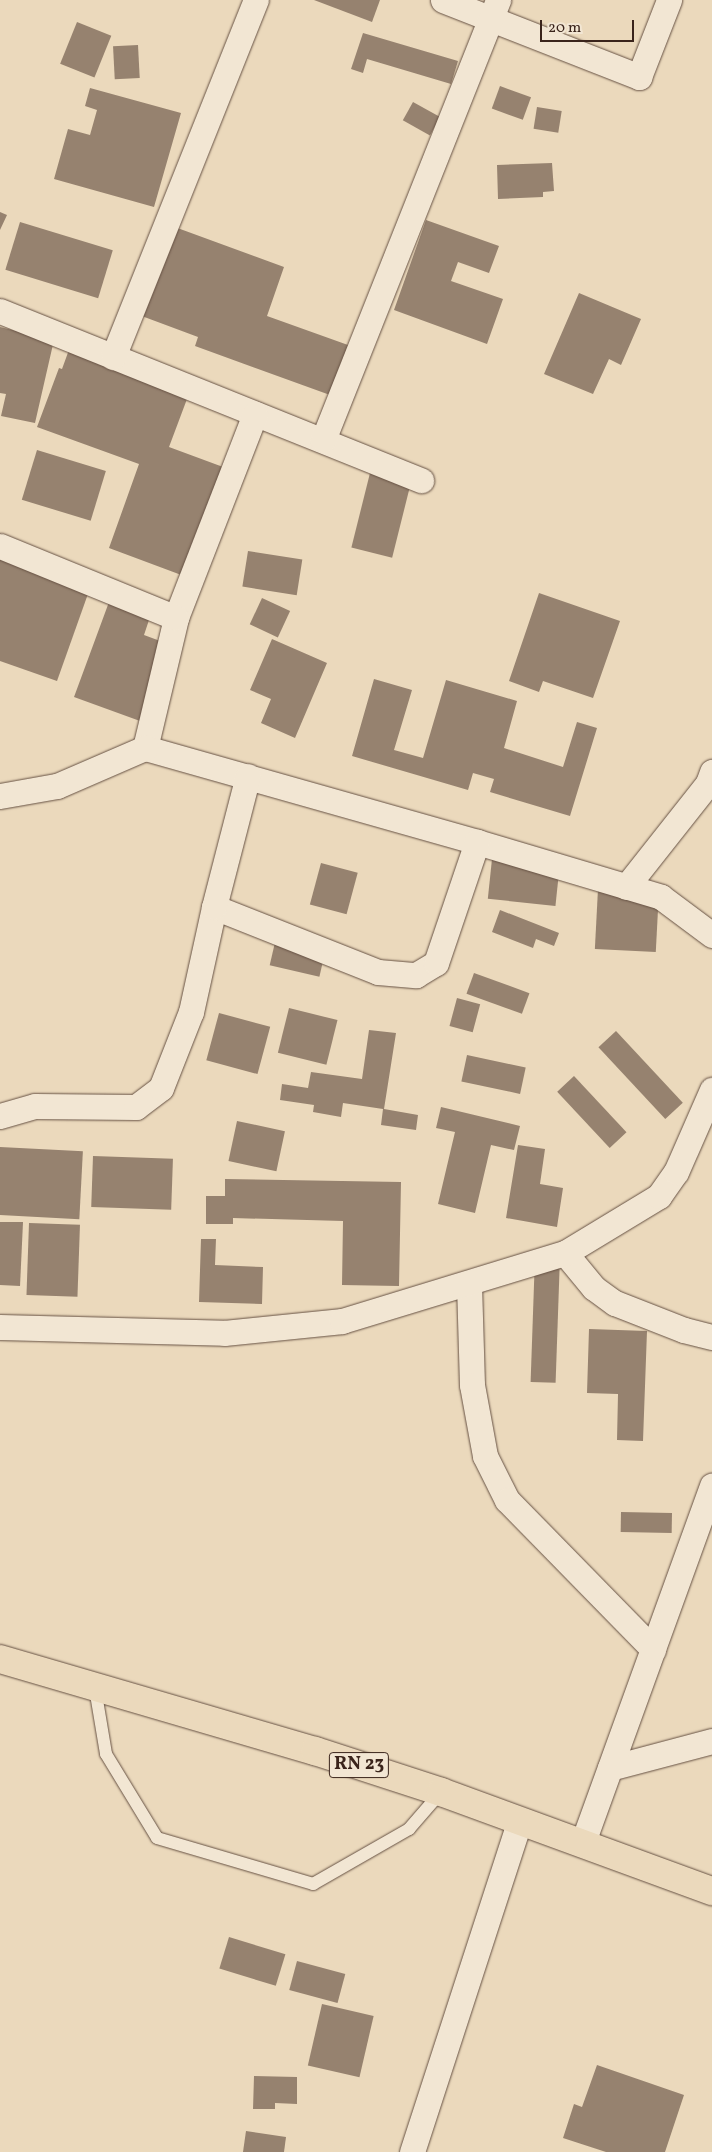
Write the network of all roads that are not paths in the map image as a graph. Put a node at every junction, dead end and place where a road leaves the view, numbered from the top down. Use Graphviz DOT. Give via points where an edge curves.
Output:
graph roads {
  1 [pos="256,0"];
  2 [pos="444,0"];
  3 [pos="669,0"];
  4 [pos="494,9"];
  5 [pos="0,311"];
  6 [pos="113,357"];
  7 [pos="255,414"];
  8 [pos="323,440"];
  9 [pos="421,480"];
  10 [pos="0,546"];
  11 [pos="176,618"];
  12 [pos="145,748"];
  13 [pos="712,772"];
  14 [pos="248,776"];
  15 [pos="0,796"];
  16 [pos="477,842"];
  17 [pos="626,887"];
  18 [pos="214,907"];
  19 [pos="712,935"];
  20 [pos="712,1090"];
  21 [pos="0,1116"];
  22 [pos="564,1253"];
  23 [pos="469,1284"];
  24 [pos="0,1327"];
  25 [pos="712,1337"];
  26 [pos="712,1486"];
  27 [pos="653,1649"];
  28 [pos="0,1659"];
  29 [pos="95,1688"];
  30 [pos="712,1741"];
  31 [pos="610,1768"];
  32 [pos="441,1792"];
  33 [pos="520,1820"];
  34 [pos="583,1842"];
  35 [pos="712,1891"];
  36 [pos="412,2152"];
  1 -- 6 [label="street"];
  2 -- 4 [label="street"];
  3 -- 4 [label="street" via="639,76"];
  4 -- 8 [label="street"];
  5 -- 6 [label="street"];
  6 -- 7 [label="street"];
  7 -- 8 [label="street"];
  7 -- 11 [label="street"];
  8 -- 9 [label="street"];
  10 -- 11 [label="street"];
  11 -- 12 [label="street"];
  12 -- 14 [label="street"];
  12 -- 15 [label="street" via="57,786"];
  13 -- 17 [label="street" via="708,783"];
  14 -- 16 [label="street"];
  14 -- 18 [label="street"];
  16 -- 17 [label="street"];
  16 -- 18 [label="street" via="436,962 416,975 378,972"];
  17 -- 19 [label="street" via="662,897"];
  18 -- 21 [label="street" via="191,1012 161,1088 136,1107 35,1106"];
  20 -- 22 [label="street" via="676,1172 658,1196"];
  22 -- 23 [label="street"];
  22 -- 25 [label="street" via="594,1288 615,1303 684,1330"];
  23 -- 24 [label="street" via="342,1321 224,1333"];
  23 -- 27 [label="street" via="472,1385 485,1456 507,1500"];
  26 -- 27 [label="street"];
  27 -- 31 [label="street"];
  28 -- 29 [label="main road, RN 23"];
  29 -- 32 [label="main road, RN 23" via="316,1751"];
  29 -- 32 [label="lane" via="106,1754 158,1838 203,1852 313,1884 409,1830"];
  30 -- 31 [label="street"];
  31 -- 34 [label="street"];
  32 -- 33 [label="main road, RN 23"];
  33 -- 34 [label="main road, RN 23"];
  33 -- 36 [label="street"];
  34 -- 35 [label="main road, RN 23"];
}
